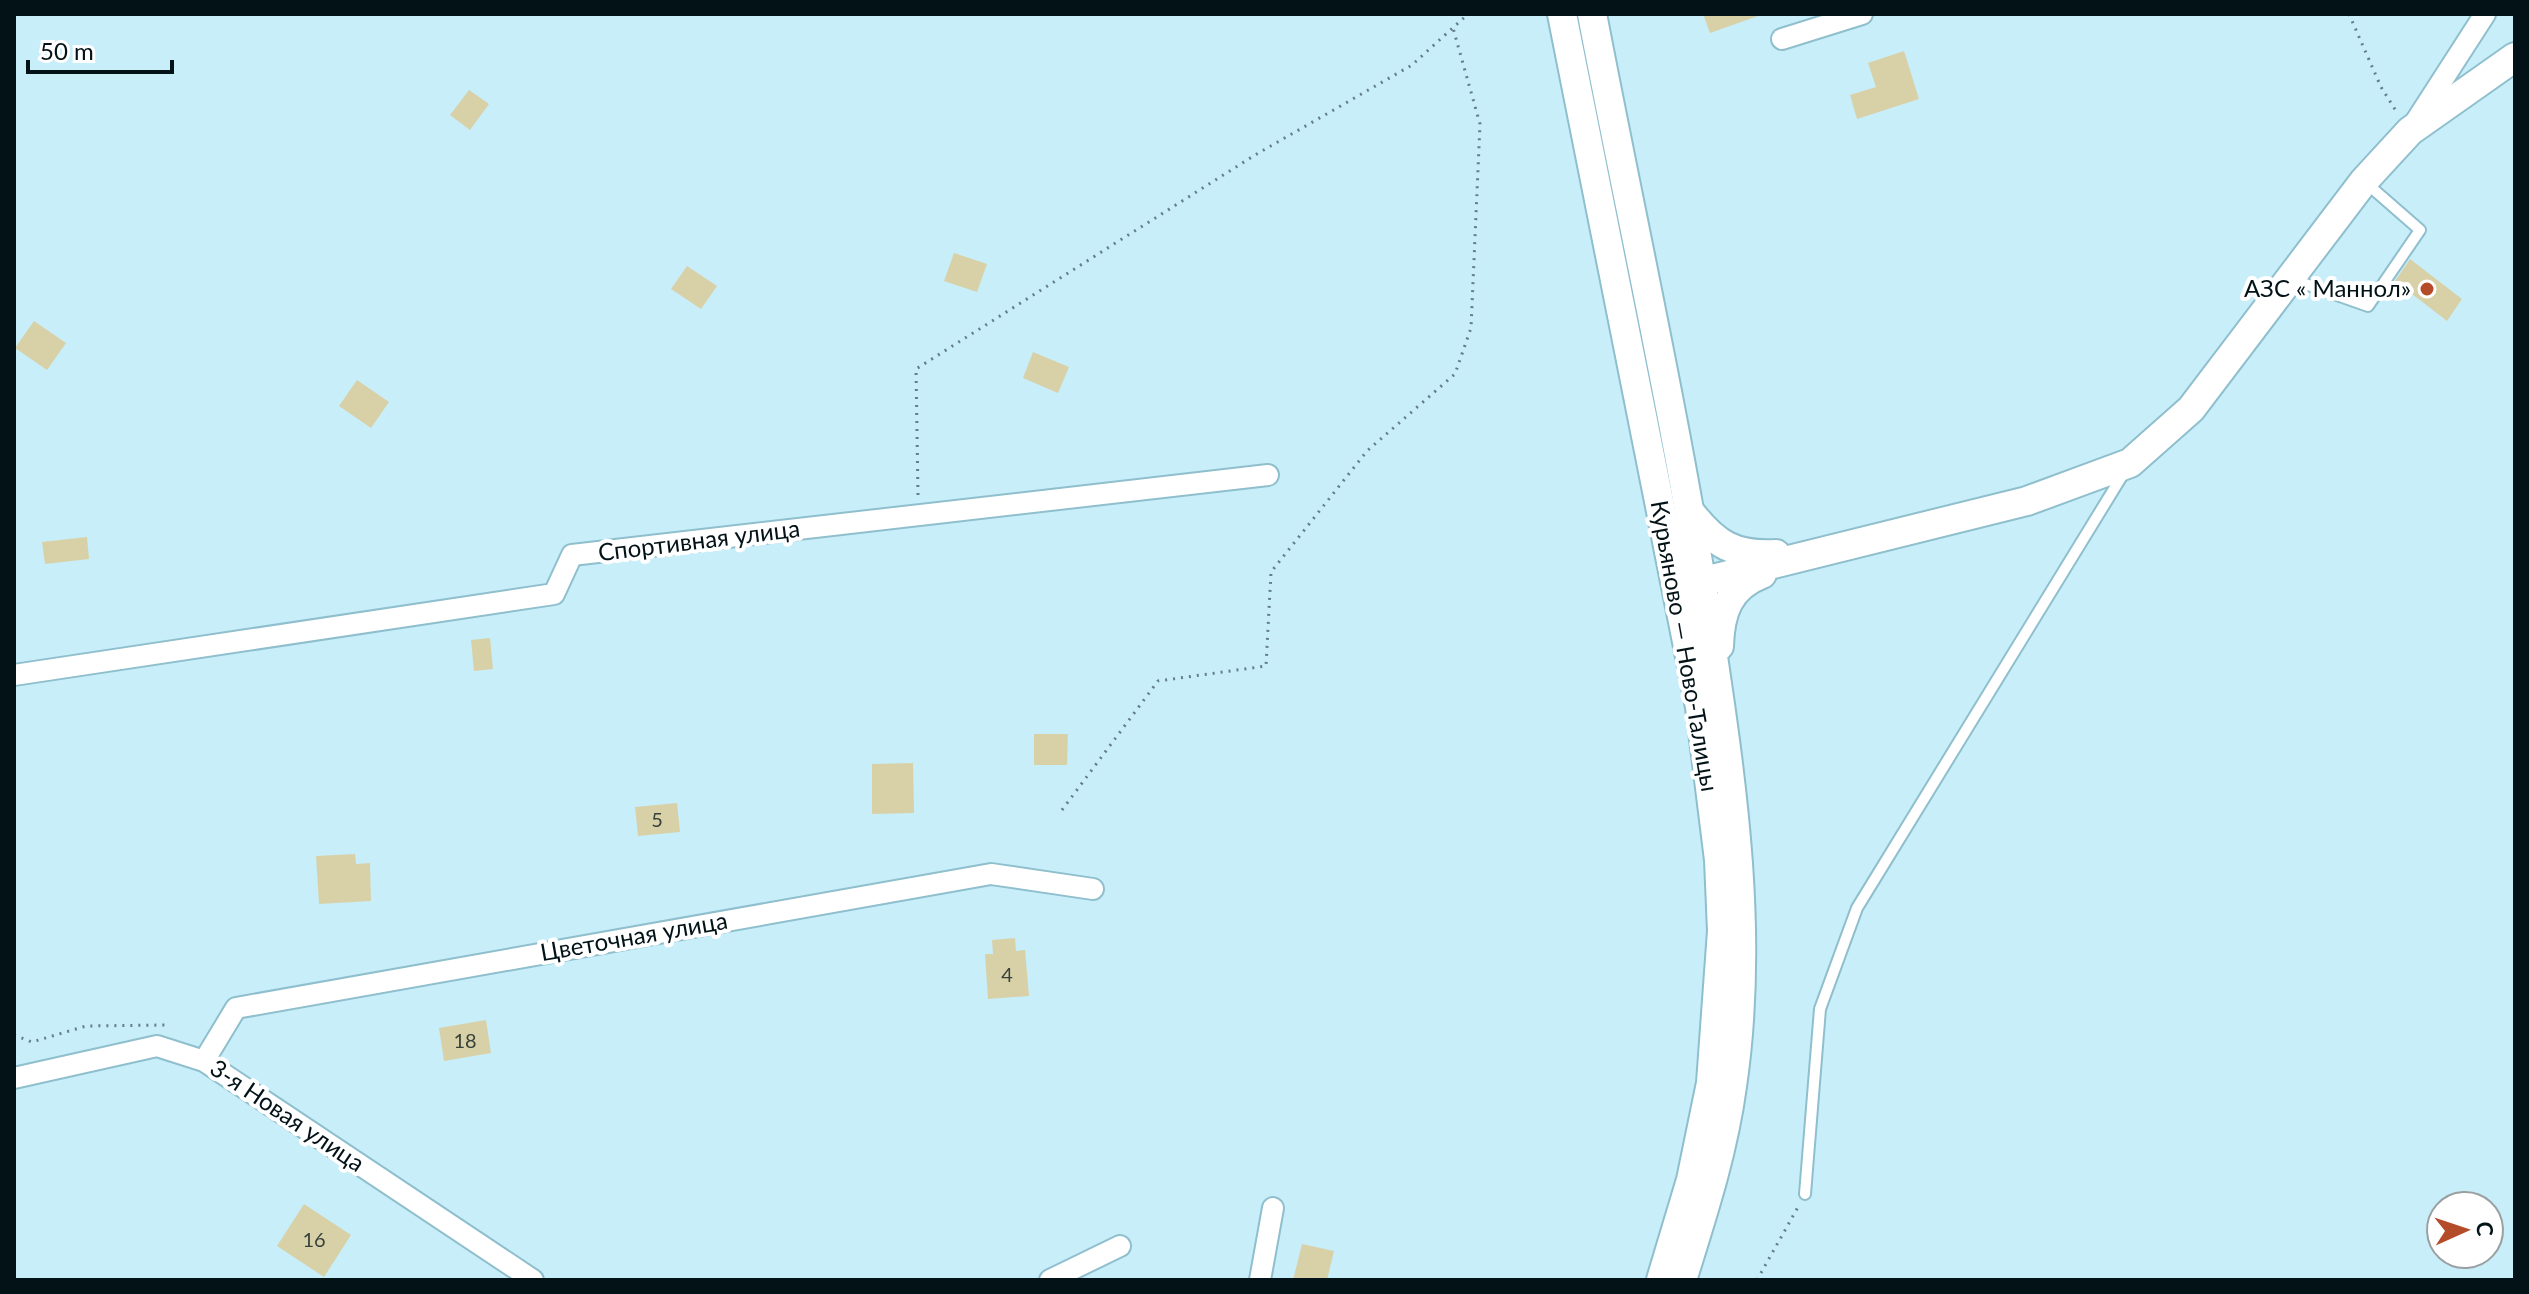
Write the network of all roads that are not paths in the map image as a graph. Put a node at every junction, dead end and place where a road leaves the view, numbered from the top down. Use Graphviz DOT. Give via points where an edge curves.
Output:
graph roads {
  1 [pos="1562,14"];
  2 [pos="1592,14"];
  3 [pos="1862,14"];
  4 [pos="2485,14"];
  5 [pos="1782,39"];
  6 [pos="2515,57"];
  7 [pos="2410,131"];
  8 [pos="2364,181"];
  9 [pos="2293,279"];
  10 [pos="2130,463"];
  11 [pos="1268,475"];
  12 [pos="1689,511"];
  13 [pos="1825,551"];
  14 [pos="1688,585"];
  15 [pos="14,675"];
  16 [pos="1720,703"];
  17 [pos="1093,889"];
  18 [pos="204,1061"];
  19 [pos="14,1078"];
  20 [pos="1805,1194"];
  21 [pos="1273,1208"];
  22 [pos="1120,1246"];
  23 [pos="533,1280"];
  24 [pos="1050,1280"];
  25 [pos="1260,1280"];
  26 [pos="1661,1280"];
  27 [pos="1682,1280"];
  1 -- 14 [label="main road, Курьяново — Ново-Талицы"];
  2 -- 12 [label="main road, Курьяново — Ново-Талицы"];
  3 -- 5 [label="street"];
  4 -- 7 [label="street"];
  6 -- 7 [label="main road"];
  7 -- 8 [label="main road"];
  8 -- 9 [label="main road"];
  8 -- 9 [label="lane" via="2420,230 2368,306"];
  9 -- 10 [label="main road" via="2191,409"];
  10 -- 13 [label="main road" via="2027,501"];
  10 -- 20 [label="lane" via="1857,908 1820,1009"];
  11 -- 15 [label="street, Спортивная улица" via="572,555 554,594"];
  12 -- 13 [label="main road" via="1707,535 1735,551"];
  12 -- 14 [label="main road, Курьяново — Ново-Талицы"];
  13 -- 14 [label="main road"];
  13 -- 16 [label="main road" via="1755,577 1728,597 1720,626"];
  14 -- 16 [label="main road, Курьяново — Ново-Талицы"];
  14 -- 26 [label="main road, Курьяново — Ново-Талицы" via="1722,931 1707,1107"];
  16 -- 27 [label="main road, Курьяново — Ново-Талицы" via="1739,857 1739,1012 1724,1132"];
  17 -- 18 [label="street, Цветочная улица" via="991,874 236,1008"];
  18 -- 19 [label="street, 3-я Новая улица" via="157,1046"];
  18 -- 23 [label="street, 3-я Новая улица"];
  21 -- 25 [label="street"];
  22 -- 24 [label="street"];
}
